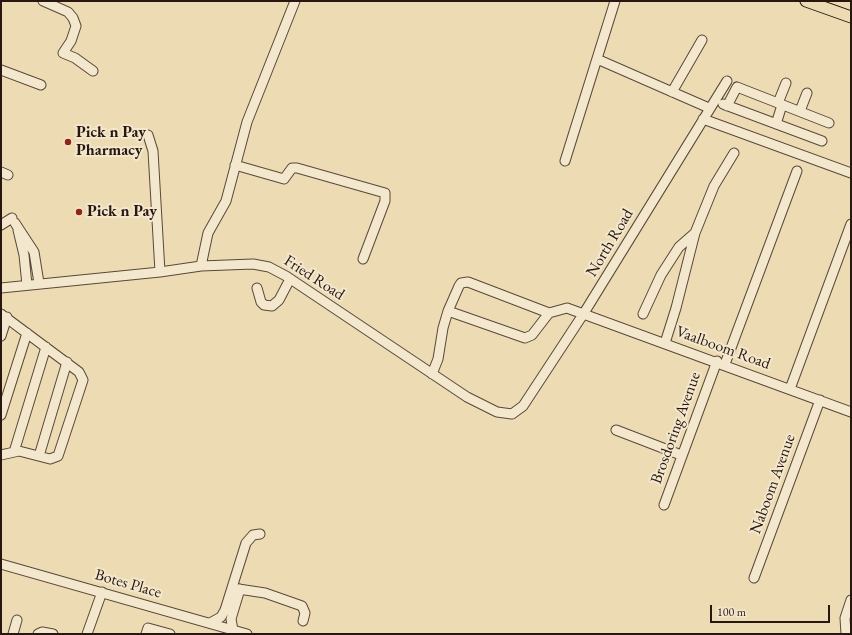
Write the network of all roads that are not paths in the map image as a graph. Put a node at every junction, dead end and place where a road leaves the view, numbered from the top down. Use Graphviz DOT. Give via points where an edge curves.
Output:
graph roads {
  1 [pos="43,1"];
  2 [pos="295,1"];
  3 [pos="614,1"];
  4 [pos="806,1"];
  5 [pos="851,17"];
  6 [pos="702,40"];
  7 [pos="597,60"];
  8 [pos="1,70"];
  9 [pos="93,71"];
  10 [pos="726,81"];
  11 [pos="786,83"];
  12 [pos="41,85"];
  13 [pos="672,92"];
  14 [pos="807,92"];
  15 [pos="780,104"];
  16 [pos="727,106"];
  17 [pos="708,111"];
  18 [pos="800,111"];
  19 [pos="829,123"];
  20 [pos="776,124"];
  21 [pos="148,135"];
  22 [pos="822,141"];
  23 [pos="734,153"];
  24 [pos="565,161"];
  25 [pos="235,165"];
  26 [pos="851,168"];
  27 [pos="797,171"];
  28 [pos="851,173"];
  29 [pos="12,218"];
  30 [pos="851,224"];
  31 [pos="1,225"];
  32 [pos="695,233"];
  33 [pos="363,259"];
  34 [pos="201,266"];
  35 [pos="160,272"];
  36 [pos="290,279"];
  37 [pos="39,283"];
  38 [pos="27,285"];
  39 [pos="1,288"];
  40 [pos="257,288"];
  41 [pos="448,312"];
  42 [pos="550,313"];
  43 [pos="584,314"];
  44 [pos="643,314"];
  45 [pos="4,316"];
  46 [pos="27,333"];
  47 [pos="1,336"];
  48 [pos="665,343"];
  49 [pos="46,347"];
  50 [pos="67,362"];
  51 [pos="721,363"];
  52 [pos="432,374"];
  53 [pos="790,389"];
  54 [pos="820,400"];
  55 [pos="851,412"];
  56 [pos="512,414"];
  57 [pos="1,415"];
  58 [pos="616,430"];
  59 [pos="14,452"];
  60 [pos="1,455"];
  61 [pos="681,455"];
  62 [pos="39,456"];
  63 [pos="664,504"];
  64 [pos="260,534"];
  65 [pos="1,564"];
  66 [pos="754,578"];
  67 [pos="236,588"];
  68 [pos="102,592"];
  69 [pos="851,600"];
  70 [pos="17,620"];
  71 [pos="303,621"];
  72 [pos="210,623"];
  73 [pos="233,630"];
  74 [pos="13,634"];
  75 [pos="38,634"];
  76 [pos="53,634"];
  77 [pos="87,634"];
  78 [pos="146,634"];
  79 [pos="170,634"];
  80 [pos="247,634"];
  81 [pos="846,634"];
  1 -- 9 [label="street" via="68,12 74,18 76,26 63,53 76,58"];
  2 -- 25 [label="street" via="247,122"];
  3 -- 7 [label="street"];
  4 -- 5 [label="main road"];
  6 -- 13 [label="street"];
  7 -- 13 [label="street"];
  7 -- 24 [label="street"];
  8 -- 12 [label="street"];
  10 -- 17 [label="street, North Road"];
  11 -- 15 [label="street"];
  13 -- 17 [label="street"];
  14 -- 18 [label="street"];
  15 -- 16 [label="street" via="737,87"];
  15 -- 18 [label="street"];
  15 -- 20 [label="street"];
  16 -- 17 [label="street"];
  16 -- 20 [label="street"];
  17 -- 26 [label="street"];
  17 -- 28 [label="street"];
  17 -- 43 [label="street, North Road"];
  18 -- 19 [label="street"];
  20 -- 22 [label="street"];
  21 -- 35 [label="street" via="153,151"];
  23 -- 32 [label="street" via="714,186"];
  25 -- 33 [label="street" via="284,179 292,168 297,168 385,194 385,201"];
  25 -- 34 [label="street" via="226,201 208,233"];
  27 -- 51 [label="street, Brosdoring Avenue"];
  29 -- 31 [label="street"];
  30 -- 53 [label="street"];
  32 -- 44 [label="street" via="678,247"];
  32 -- 48 [label="street"];
  34 -- 35 [label="street, Fried Road"];
  34 -- 36 [label="street, Fried Road" via="253,264 269,267"];
  35 -- 37 [label="street, Fried Road"];
  36 -- 40 [label="street" via="279,300 272,306 261,302"];
  36 -- 52 [label="street, Fried Road"];
  37 -- 38 [label="street, Fried Road"];
  37 -- 38 [label="street" via="34,252 16,223 24,255"];
  38 -- 39 [label="street, Fried Road"];
  41 -- 42 [label="street" via="525,338 532,335"];
  41 -- 42 [label="street" via="461,283 468,282"];
  41 -- 52 [label="street" via="442,328 438,359"];
  42 -- 43 [label="street, Vaalboom Road" via="567,308"];
  43 -- 48 [label="street, Vaalboom Road"];
  43 -- 56 [label="street, North Road" via="523,406"];
  45 -- 46 [label="street"];
  45 -- 47 [label="street"];
  46 -- 49 [label="street"];
  46 -- 57 [label="street"];
  48 -- 51 [label="street, Vaalboom Road"];
  49 -- 50 [label="street"];
  49 -- 59 [label="street"];
  50 -- 62 [label="street"];
  50 -- 62 [label="street" via="79,372 83,380 58,456 50,459"];
  51 -- 53 [label="street, Vaalboom Road"];
  51 -- 61 [label="street, Brosdoring Avenue"];
  52 -- 56 [label="street, Fried Road" via="489,408 503,414"];
  53 -- 54 [label="street, Vaalboom Road"];
  54 -- 55 [label="street, Vaalboom Road"];
  54 -- 66 [label="street, Naboom Avenue"];
  58 -- 61 [label="street"];
  59 -- 60 [label="street"];
  59 -- 62 [label="street" via="25,451"];
  61 -- 63 [label="street, Brosdoring Avenue"];
  64 -- 67 [label="street" via="253,535 246,543"];
  65 -- 68 [label="street, Botes Place"];
  67 -- 71 [label="street" via="265,593 302,606 305,613"];
  67 -- 72 [label="street" via="221,617"];
  67 -- 73 [label="street" via="231,619"];
  68 -- 72 [label="street, Botes Place"];
  68 -- 77 [label="street"];
  69 -- 81 [label="street" via="845,618"];
  70 -- 74 [label="street"];
  72 -- 73 [label="street, Botes Place"];
  73 -- 80 [label="street, Botes Place"];
  75 -- 76 [label="street"];
  78 -- 79 [label="street" via="148,628"];
}
